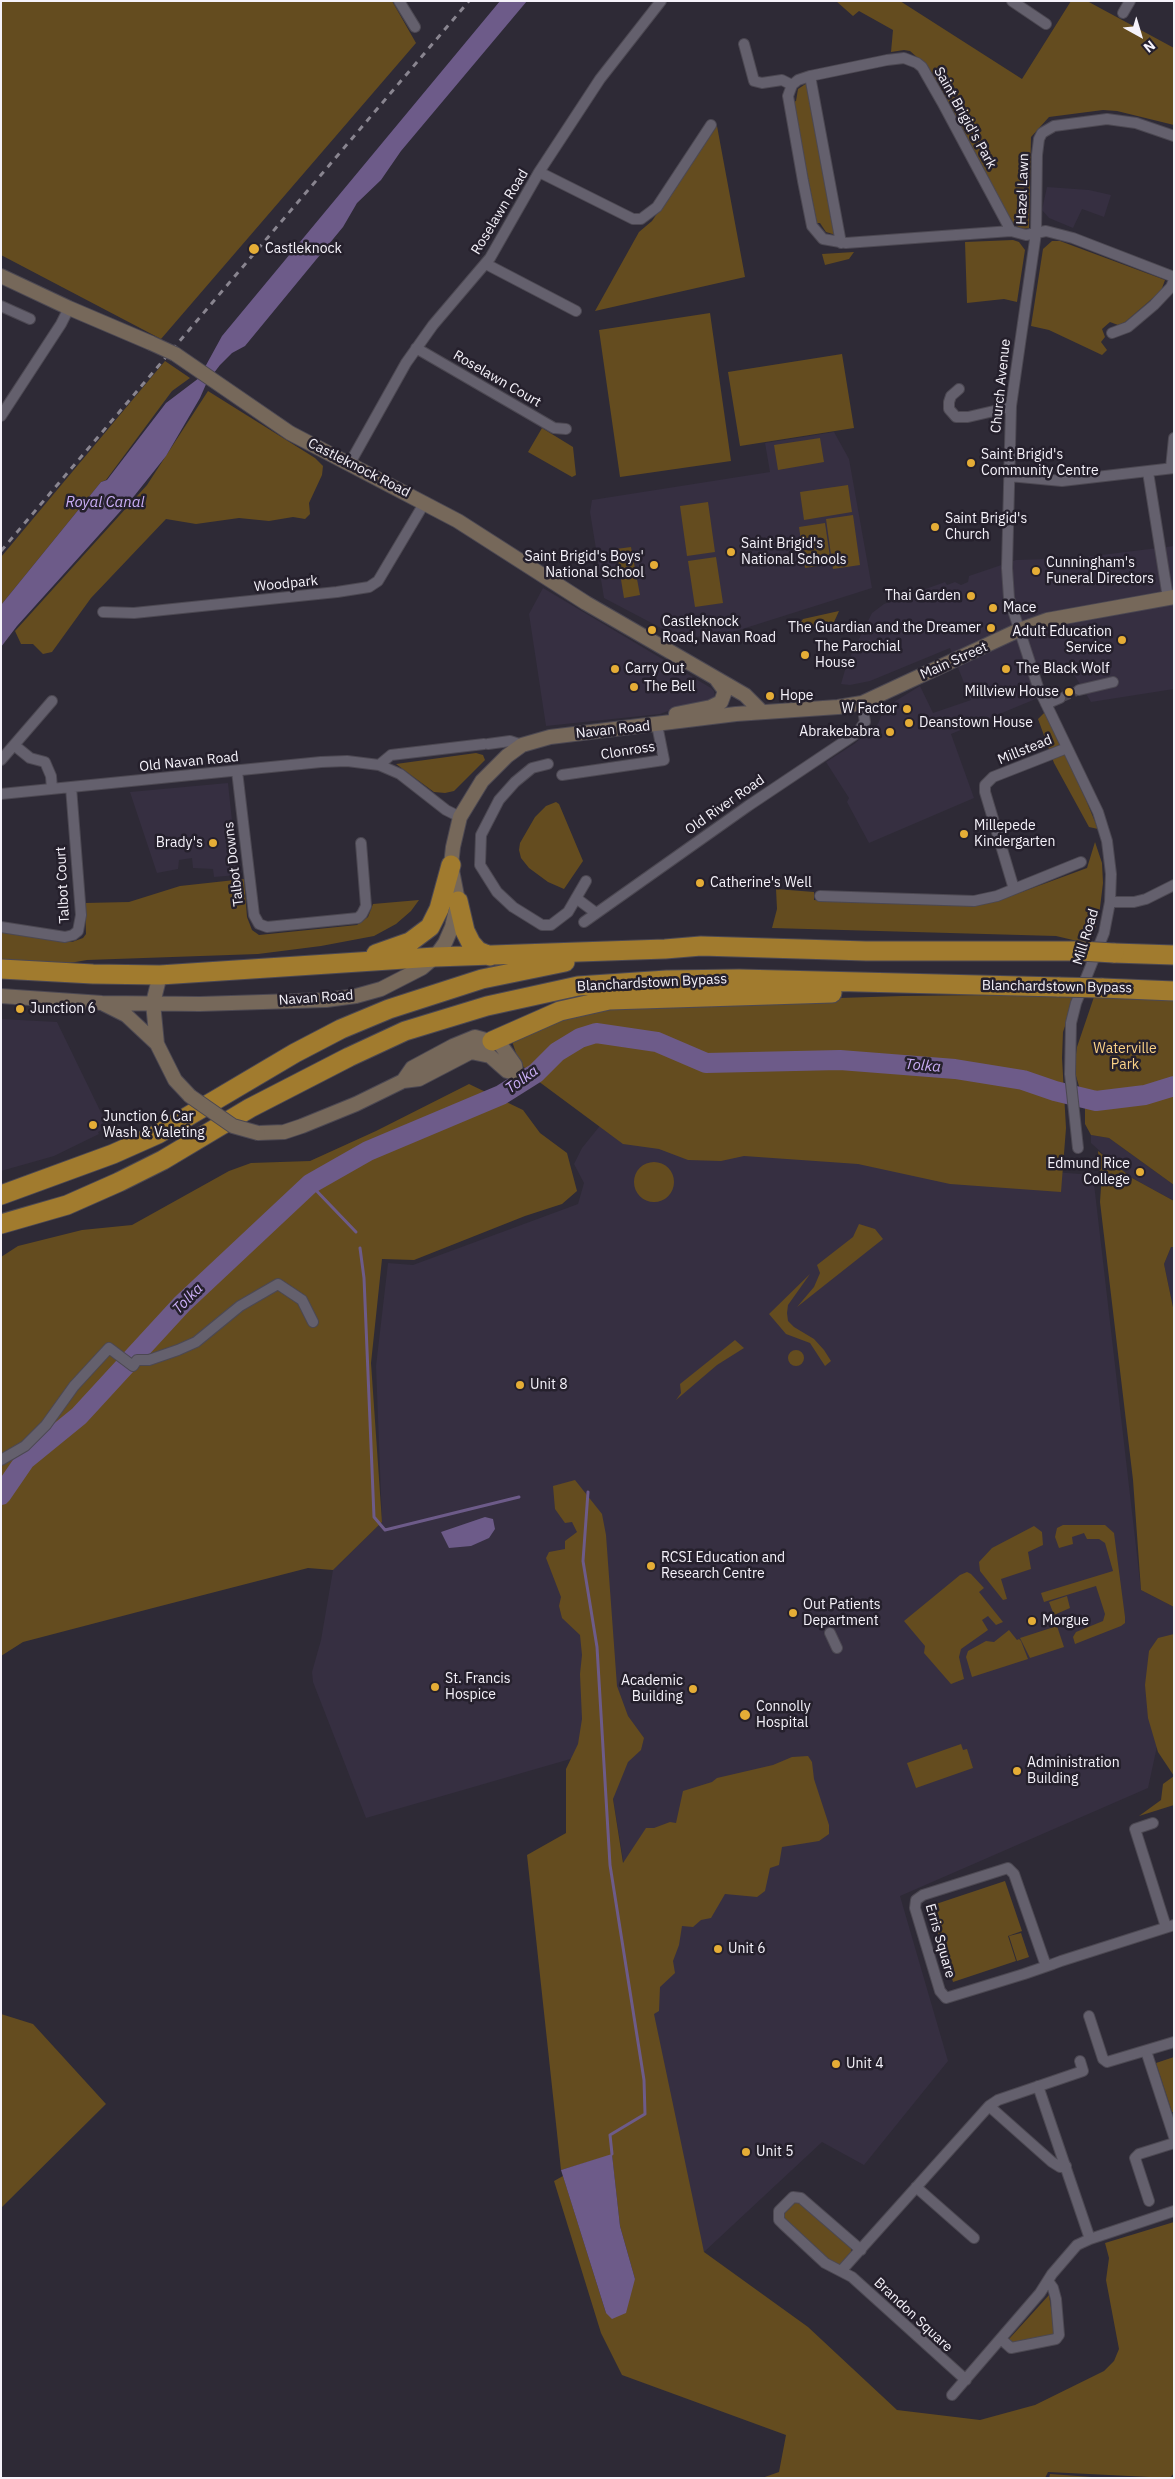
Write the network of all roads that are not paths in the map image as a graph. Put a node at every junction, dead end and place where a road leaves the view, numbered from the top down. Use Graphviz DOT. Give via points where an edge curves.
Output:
graph roads {
  1 [pos="399,1"];
  2 [pos="661,1"];
  3 [pos="1012,1"];
  4 [pos="1130,1"];
  5 [pos="1123,13"];
  6 [pos="1046,24"];
  7 [pos="415,28"];
  8 [pos="744,44"];
  9 [pos="810,76"];
  10 [pos="792,85"];
  11 [pos="711,125"];
  12 [pos="1174,136"];
  13 [pos="539,172"];
  14 [pos="1011,231"];
  15 [pos="1036,233"];
  16 [pos="841,242"];
  17 [pos="486,264"];
  18 [pos="1,276"];
  19 [pos="1174,278"];
  20 [pos="1,306"];
  21 [pos="69,308"];
  22 [pos="576,311"];
  23 [pos="30,319"];
  24 [pos="1112,333"];
  25 [pos="416,348"];
  26 [pos="959,389"];
  27 [pos="1011,407"];
  28 [pos="1,416"];
  29 [pos="566,429"];
  30 [pos="1174,438"];
  31 [pos="350,463"];
  32 [pos="1172,468"];
  33 [pos="1148,472"];
  34 [pos="1009,476"];
  35 [pos="425,502"];
  36 [pos="1171,598"];
  37 [pos="103,612"];
  38 [pos="1019,630"];
  39 [pos="710,674"];
  40 [pos="1113,682"];
  41 [pos="1079,690"];
  42 [pos="1060,698"];
  43 [pos="52,701"];
  44 [pos="862,703"];
  45 [pos="1046,704"];
  46 [pos="762,712"];
  47 [pos="657,725"];
  48 [pos="14,745"];
  49 [pos="522,745"];
  50 [pos="1067,748"];
  51 [pos="1,760"];
  52 [pos="548,764"];
  53 [pos="379,765"];
  54 [pos="237,771"];
  55 [pos="562,775"];
  56 [pos="71,787"];
  57 [pos="52,789"];
  58 [pos="1,794"];
  59 [pos="460,817"];
  60 [pos="361,843"];
  61 [pos="1080,862"];
  62 [pos="452,865"];
  63 [pos="586,881"];
  64 [pos="1174,885"];
  65 [pos="1014,889"];
  66 [pos="820,896"];
  67 [pos="576,898"];
  68 [pos="458,901"];
  69 [pos="1110,902"];
  70 [pos="596,913"];
  71 [pos="584,922"];
  72 [pos="1,927"];
  73 [pos="665,949"];
  74 [pos="1174,955"];
  75 [pos="490,956"];
  76 [pos="435,957"];
  77 [pos="299,966"];
  78 [pos="1,969"];
  79 [pos="160,975"];
  80 [pos="1018,986"];
  81 [pos="1174,991"];
  82 [pos="1,996"];
  83 [pos="102,1003"];
  84 [pos="153,1003"];
  85 [pos="492,1040"];
  86 [pos="157,1044"];
  87 [pos="471,1052"];
  88 [pos="403,1081"];
  89 [pos="1078,1148"];
  90 [pos="1,1195"];
  91 [pos="1,1224"];
  92 [pos="313,1322"];
  93 [pos="1,1460"];
  94 [pos="830,1633"];
  95 [pos="837,1648"];
  96 [pos="1153,1823"];
  97 [pos="1170,1926"];
  98 [pos="1046,1966"];
  99 [pos="1089,2016"];
  100 [pos="1174,2042"];
  101 [pos="1146,2051"];
  102 [pos="1080,2062"];
  103 [pos="1038,2086"];
  104 [pos="989,2106"];
  105 [pos="1174,2136"];
  106 [pos="1174,2143"];
  107 [pos="1066,2166"];
  108 [pos="916,2187"];
  109 [pos="1149,2201"];
  110 [pos="1174,2211"];
  111 [pos="974,2238"];
  112 [pos="1090,2239"];
  113 [pos="861,2250"];
  114 [pos="842,2270"];
  115 [pos="1048,2281"];
  116 [pos="1001,2339"];
  117 [pos="966,2380"];
  118 [pos="952,2395"];
  1 -- 7 [label="street"];
  2 -- 13 [label="street, Roselawn Road" via="602,76"];
  3 -- 6 [label="street"];
  4 -- 5 [label="street"];
  8 -- 10 [label="street" via="754,81 782,80"];
  9 -- 10 [label="street, Saint Brigid's Park"];
  9 -- 14 [label="street, Saint Brigid's Park" via="893,59 906,58 922,66"];
  9 -- 16 [label="street"];
  10 -- 16 [label="street" via="788,96 812,226 823,239"];
  11 -- 13 [label="street" via="656,207 641,219 632,219"];
  12 -- 15 [label="street, Hazel Lawn" via="1117,119 1083,121 1046,129 1039,139"];
  13 -- 17 [label="street, Roselawn Road"];
  14 -- 15 [label="street" via="1026,235"];
  14 -- 16 [label="street"];
  15 -- 19 [label="street" via="1052,232"];
  15 -- 27 [label="street, Church Avenue"];
  17 -- 22 [label="street"];
  17 -- 25 [label="street, Roselawn Road"];
  18 -- 21 [label="main road, Castleknock Road"];
  19 -- 24 [label="street" via="1171,287 1154,305 1128,327"];
  20 -- 23 [label="street"];
  21 -- 28 [label="street"];
  21 -- 31 [label="main road, Castleknock Road, bridge" via="182,357 290,433"];
  25 -- 29 [label="street, Roselawn Court" via="554,428"];
  25 -- 31 [label="street, Roselawn Road" via="389,390"];
  26 -- 27 [label="street" via="949,402 949,408 956,417"];
  27 -- 34 [label="street, Church Avenue"];
  30 -- 32 [label="street"];
  31 -- 35 [label="main road, Castleknock Road"];
  32 -- 33 [label="street"];
  33 -- 34 [label="street" via="1062,481"];
  33 -- 36 [label="street"];
  34 -- 38 [label="street, Church Avenue" via="1007,588"];
  35 -- 37 [label="street, Woodpark" via="378,580 369,587 134,613"];
  35 -- 39 [label="main road, Castleknock Road" via="586,603"];
  36 -- 38 [label="main road, Main Street" via="1047,620"];
  38 -- 44 [label="main road, Main Street"];
  38 -- 45 [label="street, Mill Road"];
  39 -- 46 [label="main road, Castleknock Road" via="745,695"];
  39 -- 47 [label="main road, Castleknock Road" via="725,691 722,702 672,715"];
  40 -- 41 [label="street"];
  42 -- 45 [label="street"];
  43 -- 48 [label="street"];
  44 -- 46 [label="main road, Main Street"];
  44 -- 70 [label="street, Old River Road" via="865,722 857,733"];
  45 -- 50 [label="street, Mill Road"];
  46 -- 47 [label="main road, Navan Road"];
  47 -- 49 [label="main road, Navan Road" via="550,737"];
  47 -- 55 [label="street, Clonross" via="664,760"];
  48 -- 51 [label="street"];
  48 -- 57 [label="street" via="30,758 45,762 52,776"];
  49 -- 53 [label="street" via="510,741 391,756"];
  49 -- 59 [label="main road, Navan Road" via="482,781"];
  50 -- 65 [label="street, Millstead" via="993,778 985,785"];
  50 -- 69 [label="street, Mill Road" via="1105,832 1111,874"];
  52 -- 67 [label="street" via="532,768 499,800 481,836 480,865 497,892 542,925 558,921"];
  53 -- 54 [label="street, Old Navan Road" via="321,762"];
  53 -- 59 [label="street, Old Navan Road" via="412,781 446,810"];
  54 -- 56 [label="street, Old Navan Road"];
  54 -- 60 [label="street, Talbot Downs" via="254,914 259,924 268,928 358,918 366,906"];
  56 -- 57 [label="street, Old Navan Road"];
  56 -- 72 [label="street, Talbot Court" via="80,915 78,931 65,937"];
  57 -- 58 [label="street, Old Navan Road"];
  59 -- 62 [label="main road, Navan Road"];
  61 -- 65 [label="street"];
  62 -- 68 [label="main road, Navan Road"];
  62 -- 77 [label="highway" via="440,909 430,926 417,938 379,954"];
  63 -- 67 [label="street"];
  64 -- 69 [label="street" via="1146,899"];
  65 -- 66 [label="street" via="965,902"];
  67 -- 70 [label="street"];
  68 -- 75 [label="highway" via="471,943"];
  68 -- 76 [label="main road, Navan Road" via="452,926"];
  69 -- 89 [label="street, Mill Road" via="1104,933 1072,1016 1070,1074"];
  70 -- 71 [label="street, Old River Road"];
  73 -- 74 [label="highway, bridge" via="700,946"];
  73 -- 75 [label="highway"];
  73 -- 90 [label="highway" via="533,967 444,990 389,1009 295,1053 158,1134"];
  75 -- 76 [label="highway"];
  76 -- 77 [label="highway"];
  76 -- 84 [label="main road, Navan Road" via="403,979 356,996"];
  77 -- 79 [label="highway"];
  78 -- 79 [label="highway"];
  79 -- 84 [label="main road"];
  80 -- 81 [label="highway, Blanchardstown Bypass, bridge"];
  80 -- 85 [label="highway" via="955,991 608,1000 560,1011"];
  80 -- 91 [label="highway, Blanchardstown Bypass" via="667,980 578,986 486,1006 405,1031 349,1056 119,1182 67,1205"];
  82 -- 83 [label="main road, Navan Road"];
  83 -- 84 [label="main road, Navan Road"];
  83 -- 86 [label="main road" via="126,1015"];
  84 -- 86 [label="main road"];
  85 -- 87 [label="main road"];
  85 -- 87 [label="main road" via="500,1044 515,1065 516,1072 507,1071 490,1056"];
  85 -- 88 [label="main road" via="468,1038 412,1068"];
  86 -- 88 [label="main road, bridge" via="175,1080 190,1096 233,1126 258,1133 284,1132 302,1126"];
  87 -- 88 [label="main road" via="419,1079"];
  92 -- 93 [label="street" via="302,1300 278,1284 240,1306 196,1342 149,1360 137,1360 133,1366 109,1348 26,1446"];
  94 -- 95 [label="street"];
  96 -- 97 [label="street, Erris Square" via="1135,1829"];
  97 -- 98 [label="street, Erris Square"];
  98 -- 98 [label="street, Erris Square" via="946,1998 942,1996 915,1908 916,1900 1008,1868 1014,1874"];
  99 -- 101 [label="street" via="1104,2061"];
  100 -- 101 [label="street"];
  101 -- 105 [label="street"];
  102 -- 103 [label="street" via="1083,2071"];
  103 -- 104 [label="street"];
  103 -- 107 [label="street"];
  104 -- 107 [label="street" via="1052,2162 1060,2167"];
  104 -- 108 [label="street"];
  106 -- 109 [label="street" via="1135,2158"];
  107 -- 112 [label="street"];
  108 -- 111 [label="street"];
  108 -- 113 [label="street"];
  110 -- 112 [label="street"];
  112 -- 115 [label="street" via="1077,2245"];
  113 -- 114 [label="street"];
  113 -- 114 [label="street, Brandon Square" via="801,2198 790,2199 778,2215 782,2224 826,2263"];
  114 -- 117 [label="street, Brandon Square"];
  115 -- 116 [label="street"];
  115 -- 116 [label="street" via="1056,2299 1059,2335 1056,2339 1011,2348"];
  116 -- 117 [label="street"];
  117 -- 118 [label="street"];
}
